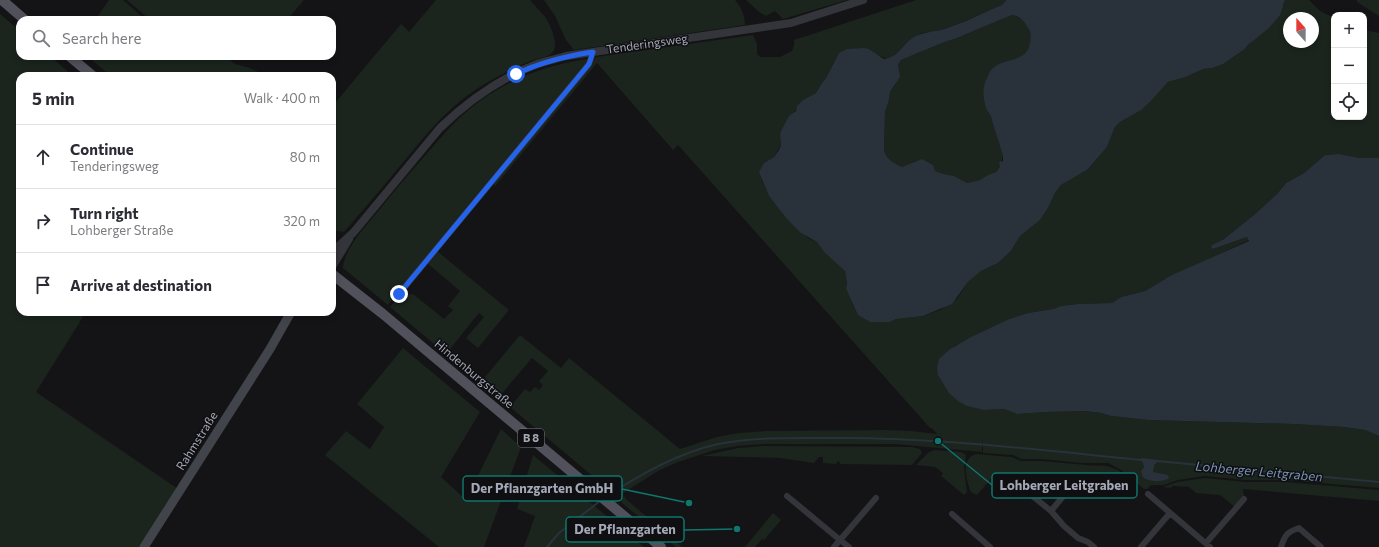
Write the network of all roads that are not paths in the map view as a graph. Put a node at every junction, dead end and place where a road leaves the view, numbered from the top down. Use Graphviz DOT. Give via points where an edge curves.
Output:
graph roads {
  1 [pos="2,0"];
  2 [pos="863,0"];
  3 [pos="20,16"];
  4 [pos="593,52"];
  5 [pos="73,60"];
  6 [pos="88,72"];
  7 [pos="353,233"];
  8 [pos="336,248"];
  9 [pos="336,261"];
  10 [pos="336,277"];
  11 [pos="399,294"];
  12 [pos="289,316"];
  13 [pos="295,316"];
  14 [pos="270,348"];
  15 [pos="1008,476"];
  16 [pos="1070,488"];
  17 [pos="1148,494"];
  18 [pos="788,496"];
  19 [pos="876,498"];
  20 [pos="1244,499"];
  21 [pos="1051,511"];
  22 [pos="1170,513"];
  23 [pos="952,514"];
  24 [pos="840,540"];
  25 [pos="1208,545"];
  26 [pos="144,547"];
  27 [pos="661,547"];
  28 [pos="834,547"];
  29 [pos="849,547"];
  30 [pos="990,547"];
  31 [pos="1094,547"];
  32 [pos="1141,547"];
  33 [pos="1281,547"];
  34 [pos="1321,547"];
  1 -- 3 [label="main road"];
  2 -- 4 [label="street, Tenderingsweg" via="791,23"];
  4 -- 7 [label="street, Tenderingsweg" via="537,64 472,100 440,128"];
  4 -- 11 [label="street" via="589,64"];
  5 -- 6 [label="main road"];
  7 -- 8 [label="street, Tenderingsweg"];
  7 -- 9 [label="street, Tenderingsweg"];
  10 -- 27 [label="main road, Hindenburgstraße / B 8"];
  12 -- 14 [label="main road, Rahmstraße"];
  13 -- 14 [label="main road, Rahmstraße"];
  14 -- 26 [label="main road, Rahmstraße"];
  15 -- 21 [label="street"];
  16 -- 21 [label="street"];
  17 -- 22 [label="street"];
  18 -- 24 [label="street"];
  19 -- 24 [label="street"];
  20 -- 25 [label="street"];
  21 -- 31 [label="street" via="1078,538"];
  22 -- 25 [label="street"];
  22 -- 32 [label="street"];
  23 -- 30 [label="street"];
  24 -- 28 [label="street"];
  24 -- 29 [label="street"];
  33 -- 34 [label="street" via="1290,530 1299,528"];
}
